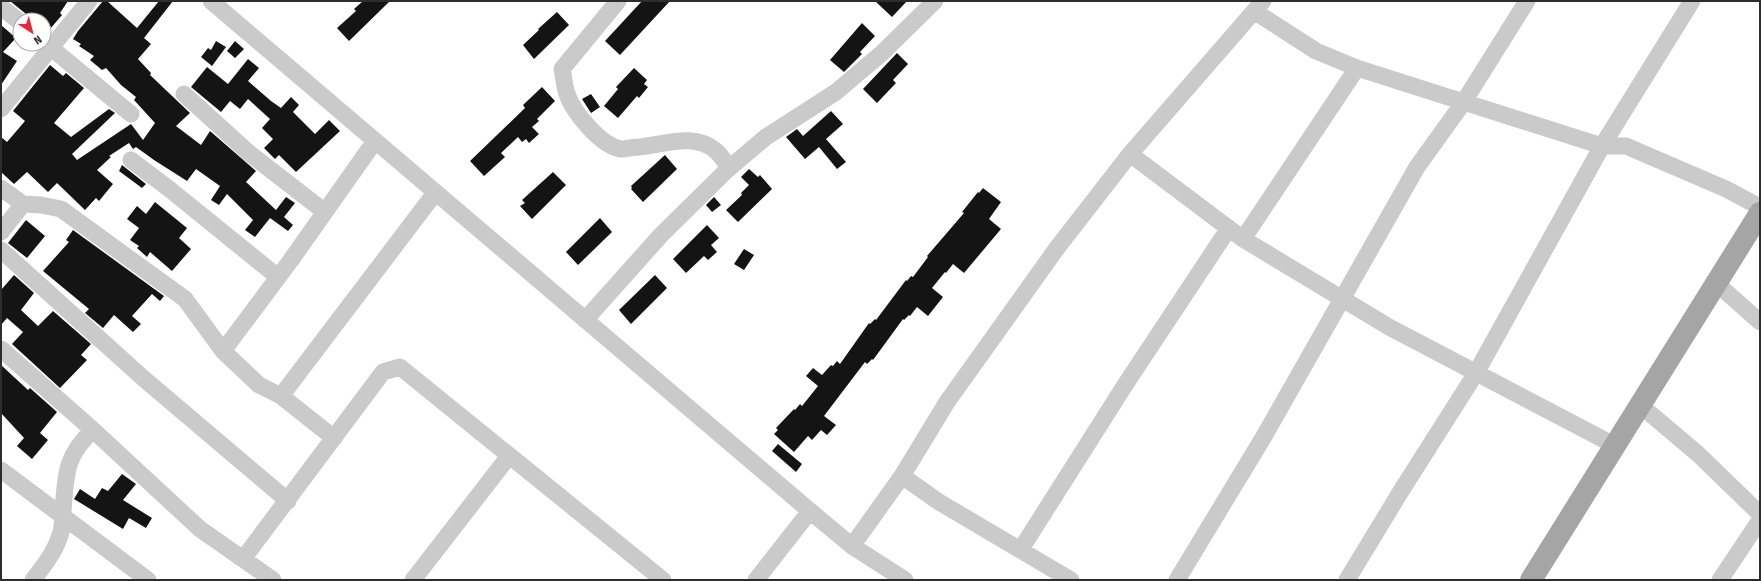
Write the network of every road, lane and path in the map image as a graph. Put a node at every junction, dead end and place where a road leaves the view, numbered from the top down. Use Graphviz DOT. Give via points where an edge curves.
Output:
graph roads {
  1 [pos="90,1"];
  2 [pos="211,1"];
  3 [pos="618,1"];
  4 [pos="935,1"];
  5 [pos="1527,1"];
  6 [pos="1692,1"];
  7 [pos="1258,6"];
  8 [pos="1,7"];
  9 [pos="12,16"];
  10 [pos="52,41"];
  11 [pos="52,48"];
  12 [pos="43,52"];
  13 [pos="1357,68"];
  14 [pos="184,94"];
  15 [pos="1463,103"];
  16 [pos="1,109"];
  17 [pos="131,114"];
  18 [pos="375,141"];
  19 [pos="1602,146"];
  20 [pos="1130,154"];
  21 [pos="131,160"];
  22 [pos="730,168"];
  23 [pos="1,188"];
  24 [pos="435,193"];
  25 [pos="23,204"];
  26 [pos="1760,207"];
  27 [pos="325,212"];
  28 [pos="1760,213"];
  29 [pos="1229,228"];
  30 [pos="1,232"];
  31 [pos="1243,239"];
  32 [pos="1,250"];
  33 [pos="278,277"];
  34 [pos="1716,283"];
  35 [pos="1343,299"];
  36 [pos="585,320"];
  37 [pos="1760,322"];
  38 [pos="1,349"];
  39 [pos="223,351"];
  40 [pos="1476,373"];
  41 [pos="281,396"];
  42 [pos="1640,405"];
  43 [pos="94,430"];
  44 [pos="334,438"];
  45 [pos="1614,446"];
  46 [pos="509,456"];
  47 [pos="1,470"];
  48 [pos="902,476"];
  49 [pos="288,501"];
  50 [pos="810,511"];
  51 [pos="1760,514"];
  52 [pos="62,518"];
  53 [pos="1760,520"];
  54 [pos="852,546"];
  55 [pos="1021,549"];
  56 [pos="243,559"];
  57 [pos="421,577"];
  58 [pos="657,578"];
  59 [pos="33,580"];
  60 [pos="148,580"];
  61 [pos="273,580"];
  62 [pos="756,580"];
  63 [pos="905,580"];
  64 [pos="1071,580"];
  65 [pos="1177,580"];
  66 [pos="1347,580"];
  67 [pos="1531,580"];
  68 [pos="1720,580"];
  1 -- 10 [label="street"];
  2 -- 18 [label="street"];
  3 -- 22 [label="street" via="562,69 567,94 575,109 600,138 621,149 679,140 716,150"];
  4 -- 22 [label="street" via="882,53 836,92 766,137"];
  5 -- 15 [label="street"];
  6 -- 19 [label="street"];
  7 -- 13 [label="street" via="1316,51"];
  7 -- 20 [label="street"];
  8 -- 9 [label="street"];
  11 -- 17 [label="street"];
  12 -- 16 [label="street"];
  13 -- 15 [label="street"];
  13 -- 31 [label="street"];
  14 -- 27 [label="street" via="249,153"];
  15 -- 19 [label="street"];
  15 -- 35 [label="street" via="1417,167"];
  18 -- 24 [label="street"];
  18 -- 27 [label="street"];
  19 -- 26 [label="street" via="1626,146 1726,189"];
  19 -- 40 [label="street"];
  20 -- 29 [label="street"];
  20 -- 48 [label="street" via="1057,248 948,402"];
  21 -- 33 [label="street"];
  22 -- 36 [label="street" via="661,235"];
  23 -- 25 [label="street"];
  24 -- 36 [label="street"];
  24 -- 41 [label="street"];
  25 -- 30 [label="street"];
  25 -- 39 [label="street" via="61,209 184,299"];
  27 -- 33 [label="street"];
  28 -- 34 [label="main road"];
  29 -- 31 [label="street"];
  29 -- 55 [label="street"];
  31 -- 35 [label="street"];
  32 -- 49 [label="street"];
  33 -- 39 [label="street"];
  34 -- 37 [label="street"];
  34 -- 42 [label="main road"];
  35 -- 40 [label="street" via="1389,327"];
  35 -- 65 [label="street"];
  36 -- 50 [label="street"];
  38 -- 43 [label="street"];
  39 -- 41 [label="street" via="258,385"];
  40 -- 45 [label="street"];
  40 -- 66 [label="street"];
  41 -- 44 [label="street"];
  42 -- 45 [label="main road"];
  42 -- 51 [label="street" via="1698,454"];
  43 -- 52 [label="street" via="80,442 71,456 66,476"];
  43 -- 56 [label="street" via="200,529"];
  44 -- 46 [label="street" via="383,372 400,366"];
  44 -- 49 [label="street"];
  45 -- 67 [label="main road"];
  46 -- 57 [label="street"];
  46 -- 58 [label="street"];
  47 -- 52 [label="street"];
  48 -- 54 [label="street"];
  48 -- 55 [label="street" via="939,502"];
  49 -- 56 [label="street"];
  50 -- 54 [label="street"];
  50 -- 62 [label="street"];
  52 -- 59 [label="street" via="55,550"];
  52 -- 60 [label="street"];
  53 -- 68 [label="street"];
  54 -- 63 [label="street"];
  55 -- 64 [label="street"];
  56 -- 61 [label="street"];
}
